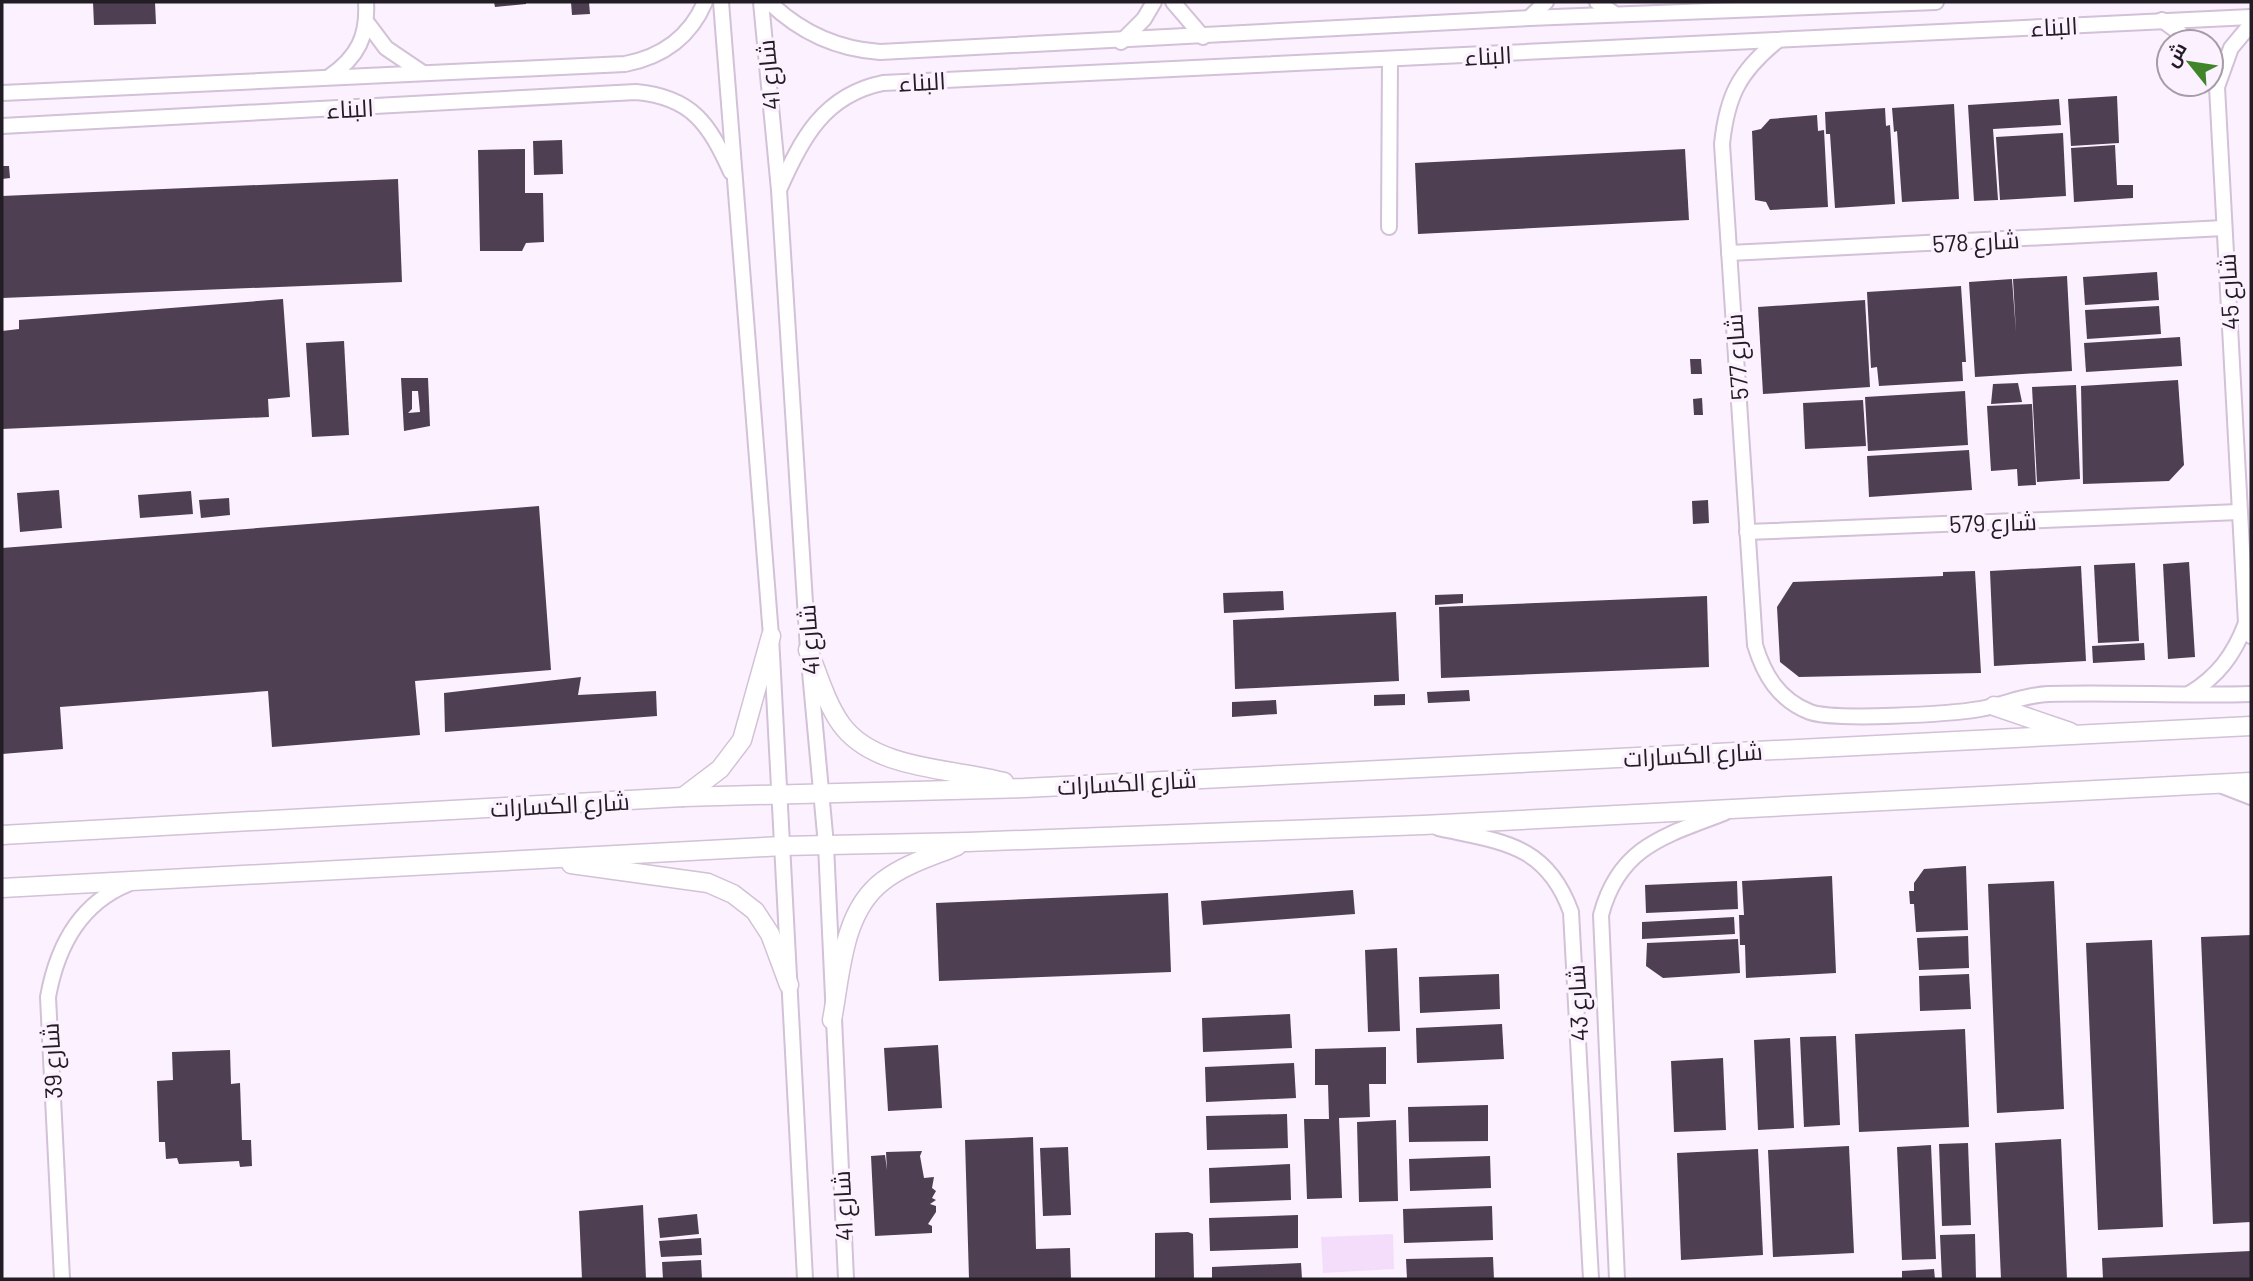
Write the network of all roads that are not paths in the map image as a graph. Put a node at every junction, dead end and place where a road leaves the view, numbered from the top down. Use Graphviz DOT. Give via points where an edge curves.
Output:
graph roads {
  1 [pos="366,2"];
  2 [pos="705,2"];
  3 [pos="721,2"];
  4 [pos="761,2"];
  5 [pos="769,2"];
  6 [pos="1154,2"];
  7 [pos="1173,2"];
  8 [pos="1546,2"];
  9 [pos="1597,2"];
  10 [pos="1936,2"];
  11 [pos="1615,14"];
  12 [pos="2251,17"];
  13 [pos="1529,18"];
  14 [pos="2162,20"];
  15 [pos="368,24"];
  16 [pos="2251,24"];
  17 [pos="2173,28"];
  18 [pos="1203,37"];
  19 [pos="1777,41"];
  20 [pos="1121,42"];
  21 [pos="1390,59"];
  22 [pos="2225,65"];
  23 [pos="423,73"];
  24 [pos="327,78"];
  25 [pos="5,90"];
  26 [pos="2218,98"];
  27 [pos="2,126"];
  28 [pos="736,184"];
  29 [pos="779,190"];
  30 [pos="1389,227"];
  31 [pos="2224,228"];
  32 [pos="1729,253"];
  33 [pos="2239,512"];
  34 [pos="1747,532"];
  35 [pos="2248,630"];
  36 [pos="771,636"];
  37 [pos="808,650"];
  38 [pos="2251,694"];
  39 [pos="2186,696"];
  40 [pos="1994,706"];
  41 [pos="2251,726"];
  42 [pos="2076,734"];
  43 [pos="2251,782"];
  44 [pos="2218,785"];
  45 [pos="1024,788"];
  46 [pos="821,793"];
  47 [pos="780,795"];
  48 [pos="682,797"];
  49 [pos="2251,797"];
  50 [pos="1734,809"];
  51 [pos="1423,825"];
  52 [pos="2,835"];
  53 [pos="967,842"];
  54 [pos="826,845"];
  55 [pos="783,846"];
  56 [pos="540,859"];
  57 [pos="136,881"];
  58 [pos="2,888"];
  59 [pos="789,985"];
  60 [pos="832,1020"];
  61 [pos="62,1279"];
  62 [pos="805,1279"];
  63 [pos="846,1279"];
  64 [pos="1591,1279"];
  65 [pos="1617,1279"];
  1 -- 15 [label="street"];
  2 -- 23 [label="street, البناء" via="679,40 639,61"];
  3 -- 28 [label="street, شارع 41"];
  4 -- 29 [label="street, شارع 41"];
  5 -- 20 [label="street, البناء" via="816,37 863,51"];
  6 -- 20 [label="street"];
  7 -- 18 [label="street"];
  8 -- 13 [label="street"];
  9 -- 11 [label="street"];
  10 -- 11 [label="street, البناء"];
  11 -- 13 [label="street, البناء"];
  12 -- 14 [label="street, البناء"];
  13 -- 18 [label="street, البناء"];
  14 -- 17 [label="street"];
  14 -- 19 [label="street, البناء"];
  15 -- 23 [label="street" via="386,48"];
  15 -- 24 [label="street" via="357,49"];
  16 -- 22 [label="street, شارع 45" via="2231,48"];
  18 -- 20 [label="street, البناء"];
  19 -- 21 [label="street, البناء"];
  19 -- 32 [label="street, شارع 577" via="1741,77 1725,114 1722,144"];
  21 -- 29 [label="street, البناء" via="864,86 835,103 811,126"];
  21 -- 30 [label="street"];
  23 -- 24 [label="street, البناء"];
  24 -- 25 [label="street, البناء"];
  26 -- 31 [label="street, شارع 45"];
  27 -- 28 [label="street, البناء" via="636,92 679,103 703,121 713,132"];
  28 -- 36 [label="street, شارع 41"];
  29 -- 37 [label="street, شارع 41"];
  31 -- 32 [label="street, شارع 578"];
  31 -- 33 [label="street, شارع 45"];
  32 -- 34 [label="street, شارع 577"];
  33 -- 34 [label="street, شارع 579"];
  33 -- 35 [label="street, شارع 45"];
  34 -- 40 [label="street, شارع 577" via="1755,645 1774,687 1791,702 1812,713 1835,716"];
  35 -- 39 [label="street, شارع 45" via="2224,666"];
  36 -- 47 [label="street, شارع 41"];
  36 -- 48 [label="street" via="742,740 720,769"];
  37 -- 45 [label="street" via="841,723 868,750 897,761"];
  37 -- 46 [label="street, شارع 41"];
  38 -- 39 [label="street"];
  39 -- 40 [label="street" via="2048,694"];
  40 -- 42 [label="street"];
  41 -- 42 [label="street, شارع الكسارات"];
  42 -- 45 [label="street, شارع الكسارات"];
  43 -- 44 [label="street"];
  44 -- 49 [label="street"];
  44 -- 50 [label="street"];
  45 -- 46 [label="street, شارع الكسارات"];
  46 -- 47 [label="street, شارع الكسارات"];
  46 -- 54 [label="street, شارع 41"];
  47 -- 48 [label="street, شارع الكسارات"];
  47 -- 55 [label="street, شارع 41"];
  48 -- 52 [label="street, شارع الكسارات"];
  50 -- 51 [label="street"];
  50 -- 65 [label="street, شارع 43" via="1646,846 1616,876 1601,915"];
  51 -- 53 [label="street"];
  51 -- 64 [label="street, شارع 43" via="1514,845 1534,856 1550,871 1572,912"];
  53 -- 54 [label="street"];
  53 -- 60 [label="street" via="903,869 867,897 853,918 846,942"];
  54 -- 55 [label="street"];
  54 -- 60 [label="street, شارع 41"];
  55 -- 56 [label="street"];
  55 -- 59 [label="street, شارع 41"];
  56 -- 57 [label="street"];
  56 -- 59 [label="street" via="708,883 733,894 755,911 770,934"];
  57 -- 58 [label="street"];
  57 -- 61 [label="street, شارع 39" via="108,892 85,912 66,938 48,997"];
  59 -- 62 [label="street, شارع 41"];
  60 -- 63 [label="street, شارع 41"];
}
